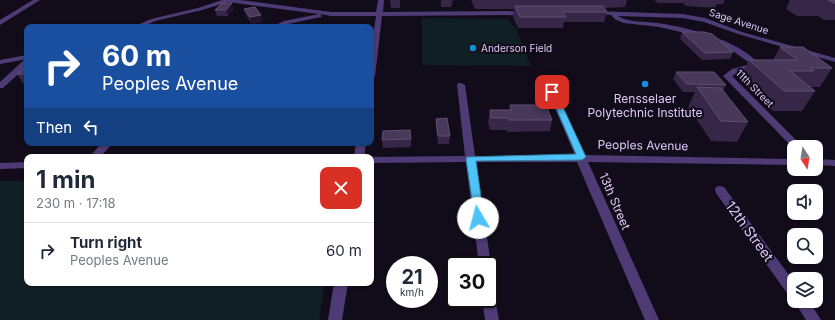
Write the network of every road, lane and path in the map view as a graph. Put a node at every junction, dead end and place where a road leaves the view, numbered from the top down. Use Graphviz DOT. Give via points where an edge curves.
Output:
graph roads {
  1 [pos="37,0"];
  2 [pos="228,0"];
  3 [pos="280,0"];
  4 [pos="381,0"];
  5 [pos="290,2"];
  6 [pos="274,6"];
  7 [pos="299,10"];
  8 [pos="380,13"];
  9 [pos="538,13"];
  10 [pos="587,13"];
  11 [pos="331,14"];
  12 [pos="612,14"];
  13 [pos="286,22"];
  14 [pos="0,23"];
  15 [pos="143,24"];
  16 [pos="281,24"];
  17 [pos="374,55"];
  18 [pos="24,58"];
  19 [pos="835,60"];
  20 [pos="0,62"];
  21 [pos="24,65"];
  22 [pos="461,84"];
  23 [pos="0,86"];
  24 [pos="552,92"];
  25 [pos="791,140"];
  26 [pos="105,146"];
  27 [pos="97,154"];
  28 [pos="582,157"];
  29 [pos="471,159"];
  30 [pos="374,160"];
  31 [pos="787,162"];
  32 [pos="823,162"];
  33 [pos="835,163"];
  34 [pos="24,165"];
  35 [pos="0,168"];
  36 [pos="24,172"];
  37 [pos="720,190"];
  38 [pos="484,256"];
  39 [pos="787,282"];
  40 [pos="341,286"];
  41 [pos="490,308"];
  42 [pos="805,308"];
  43 [pos="335,320"];
  44 [pos="492,320"];
  45 [pos="652,320"];
  46 [pos="814,320"];
  1 -- 14 [label="street"];
  2 -- 6 [label="street"];
  2 -- 15 [label="street"];
  3 -- 6 [label="street"];
  4 -- 8 [label="street"];
  5 -- 7 [label="street"];
  6 -- 7 [label="street"];
  7 -- 11 [label="street"];
  7 -- 13 [label="street" via="300,13"];
  8 -- 9 [label="street"];
  8 -- 11 [label="street"];
  8 -- 17 [label="street"];
  10 -- 12 [label="street, Sage Avenue"];
  11 -- 13 [label="street"];
  12 -- 19 [label="street, Sage Avenue" via="696,18"];
  12 -- 25 [label="street, 11th Street" via="621,20 668,27 705,37 748,58 754,66 727,76"];
  13 -- 16 [label="street"];
  18 -- 20 [label="street"];
  21 -- 23 [label="street"];
  22 -- 29 [label="street"];
  24 -- 28 [label="street, 13th Street"];
  26 -- 27 [label="street"];
  28 -- 29 [label="street, Peoples Avenue"];
  28 -- 31 [label="street, Peoples Avenue"];
  28 -- 45 [label="street, 13th Street"];
  29 -- 30 [label="street, Peoples Avenue"];
  29 -- 38 [label="street"];
  32 -- 33 [label="street"];
  34 -- 35 [label="street"];
  35 -- 36 [label="street"];
  37 -- 39 [label="street, 12th Street"];
  40 -- 43 [label="street"];
  41 -- 44 [label="street"];
  42 -- 46 [label="street"];
}
